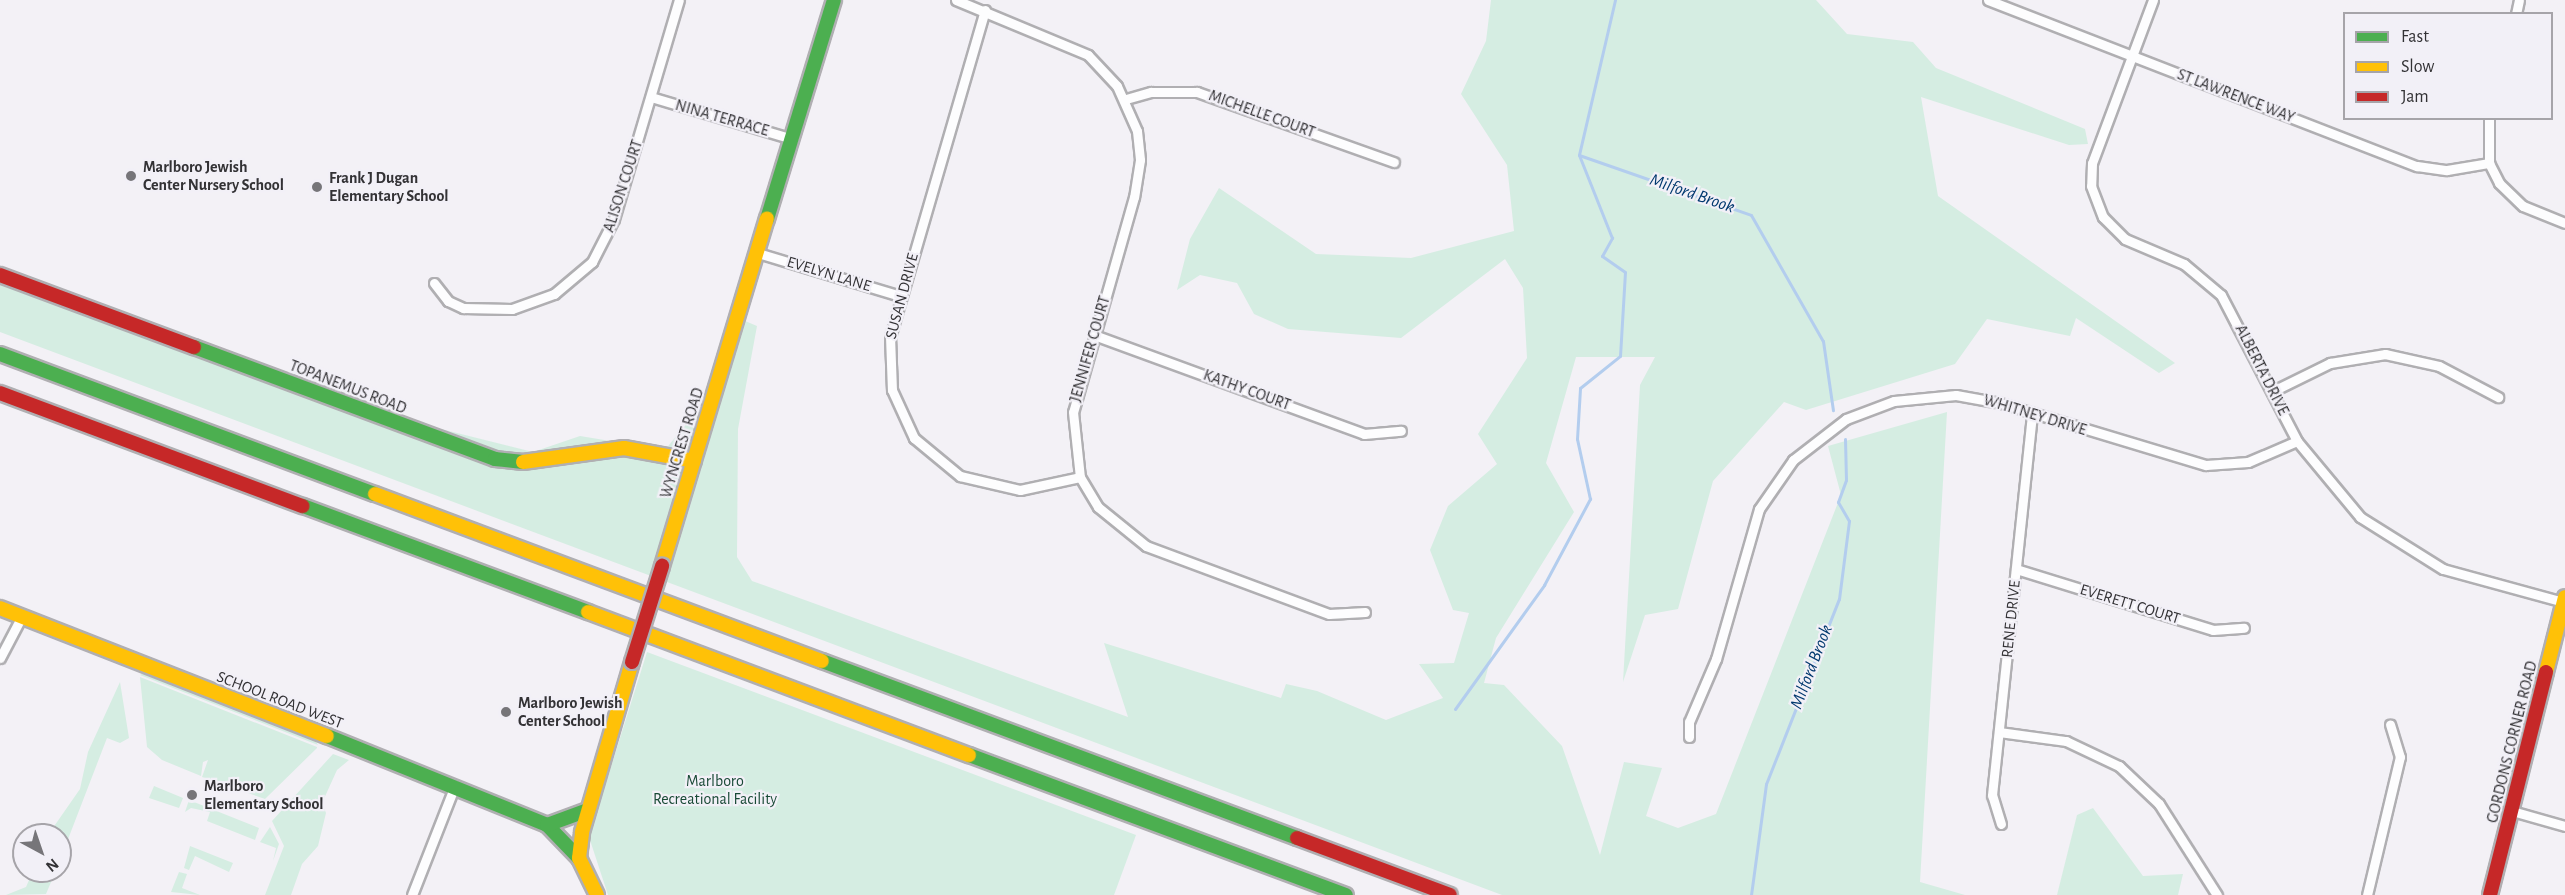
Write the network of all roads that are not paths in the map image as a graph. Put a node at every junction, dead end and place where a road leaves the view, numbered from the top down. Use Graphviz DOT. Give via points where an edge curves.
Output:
graph roads {
  1 [pos="679,0"];
  2 [pos="834,0"];
  3 [pos="956,0"];
  4 [pos="1988,0"];
  5 [pos="2153,0"];
  6 [pos="985,10"];
  7 [pos="2132,56"];
  8 [pos="651,97"];
  9 [pos="1126,99"];
  10 [pos="2489,120"];
  11 [pos="793,139"];
  12 [pos="1394,162"];
  13 [pos="2488,163"];
  14 [pos="2565,223"];
  15 [pos="758,253"];
  16 [pos="0,275"];
  17 [pos="434,284"];
  18 [pos="900,296"];
  19 [pos="1094,334"];
  20 [pos="0,354"];
  21 [pos="2273,391"];
  22 [pos="0,393"];
  23 [pos="2498,397"];
  24 [pos="2032,413"];
  25 [pos="1401,431"];
  26 [pos="2297,441"];
  27 [pos="694,461"];
  28 [pos="1080,477"];
  29 [pos="2016,569"];
  30 [pos="2564,599"];
  31 [pos="0,608"];
  32 [pos="1365,612"];
  33 [pos="22,616"];
  34 [pos="2244,628"];
  35 [pos="0,658"];
  36 [pos="2390,725"];
  37 [pos="2000,732"];
  38 [pos="1689,737"];
  39 [pos="455,785"];
  40 [pos="588,810"];
  41 [pos="2512,811"];
  42 [pos="2001,824"];
  43 [pos="548,825"];
  44 [pos="2565,826"];
  45 [pos="579,858"];
  46 [pos="412,895"];
  47 [pos="597,895"];
  48 [pos="1346,895"];
  49 [pos="1450,895"];
  50 [pos="2217,895"];
  51 [pos="2367,895"];
  52 [pos="2490,895"];
  1 -- 8 [label="street, ALISON COURT"];
  2 -- 11 [label="main road, WYNCREST ROAD"];
  3 -- 6 [label="street, JENNIFER COURT"];
  4 -- 7 [label="street, ST LAWRENCE WAY"];
  5 -- 7 [label="street, ALBERTA DRIVE"];
  6 -- 9 [label="street, JENNIFER COURT" via="1074,46 1099,64"];
  6 -- 18 [label="street, SUSAN DRIVE"];
  7 -- 13 [label="street, ST LAWRENCE WAY" via="2417,166 2447,170"];
  7 -- 21 [label="street, ALBERTA DRIVE" via="2092,163 2098,210 2125,239 2184,264 2215,288"];
  8 -- 11 [label="street, NINA TERRACE"];
  8 -- 17 [label="street, ALISON COURT" via="608,235 571,283 531,304 491,311 453,304"];
  9 -- 12 [label="street, MICHELLE COURT" via="1170,90 1210,95"];
  9 -- 19 [label="street, JENNIFER COURT" via="1139,143 1139,174"];
  10 -- 13 [label="street"];
  11 -- 15 [label="main road, WYNCREST ROAD"];
  13 -- 14 [label="street" via="2514,200"];
  15 -- 18 [label="street, EVELYN LANE"];
  15 -- 27 [label="main road, WYNCREST ROAD"];
  16 -- 27 [label="main road, TOPANEMUS ROAD" via="495,459 528,462 624,448"];
  18 -- 28 [label="street, SUSAN DRIVE" via="890,336 890,379 903,421 928,454 960,476 997,488 1033,489"];
  19 -- 25 [label="street, KATHY COURT" via="1364,434"];
  19 -- 28 [label="street, JENNIFER COURT" via="1072,412"];
  20 -- 49 [label="main road"];
  21 -- 23 [label="street" via="2347,358 2385,354 2439,366"];
  21 -- 26 [label="street, ALBERTA DRIVE"];
  22 -- 48 [label="main road"];
  24 -- 26 [label="street, WHITNEY DRIVE" via="2206,465 2248,462"];
  24 -- 29 [label="street, RENE DRIVE"];
  24 -- 38 [label="street, WHITNEY DRIVE" via="1969,396 1914,397 1846,420 1793,460 1769,491 1749,533 1716,659 1689,722"];
  26 -- 30 [label="street, ALBERTA DRIVE" via="2360,517 2414,555 2466,577"];
  27 -- 40 [label="main road, WYNCREST ROAD, bridge"];
  28 -- 32 [label="street, JENNIFER COURT" via="1109,519 1146,546 1329,614"];
  29 -- 34 [label="street, EVERETT COURT" via="2213,630"];
  29 -- 37 [label="street, RENE DRIVE"];
  30 -- 41 [label="main road, GORDONS CORNER ROAD"];
  31 -- 33 [label="main road, SCHOOL ROAD WEST"];
  33 -- 35 [label="street"];
  33 -- 39 [label="main road, SCHOOL ROAD WEST"];
  36 -- 51 [label="street" via="2400,757"];
  37 -- 42 [label="street, RENE DRIVE" via="1992,795"];
  37 -- 50 [label="street" via="2066,741 2119,766 2159,804"];
  39 -- 43 [label="main road, SCHOOL ROAD WEST"];
  39 -- 46 [label="street"];
  40 -- 43 [label="main road"];
  40 -- 45 [label="main road, WYNCREST ROAD"];
  41 -- 44 [label="street"];
  41 -- 52 [label="main road, GORDONS CORNER ROAD"];
  43 -- 45 [label="main road, SCHOOL ROAD WEST"];
  45 -- 47 [label="main road"];
}
